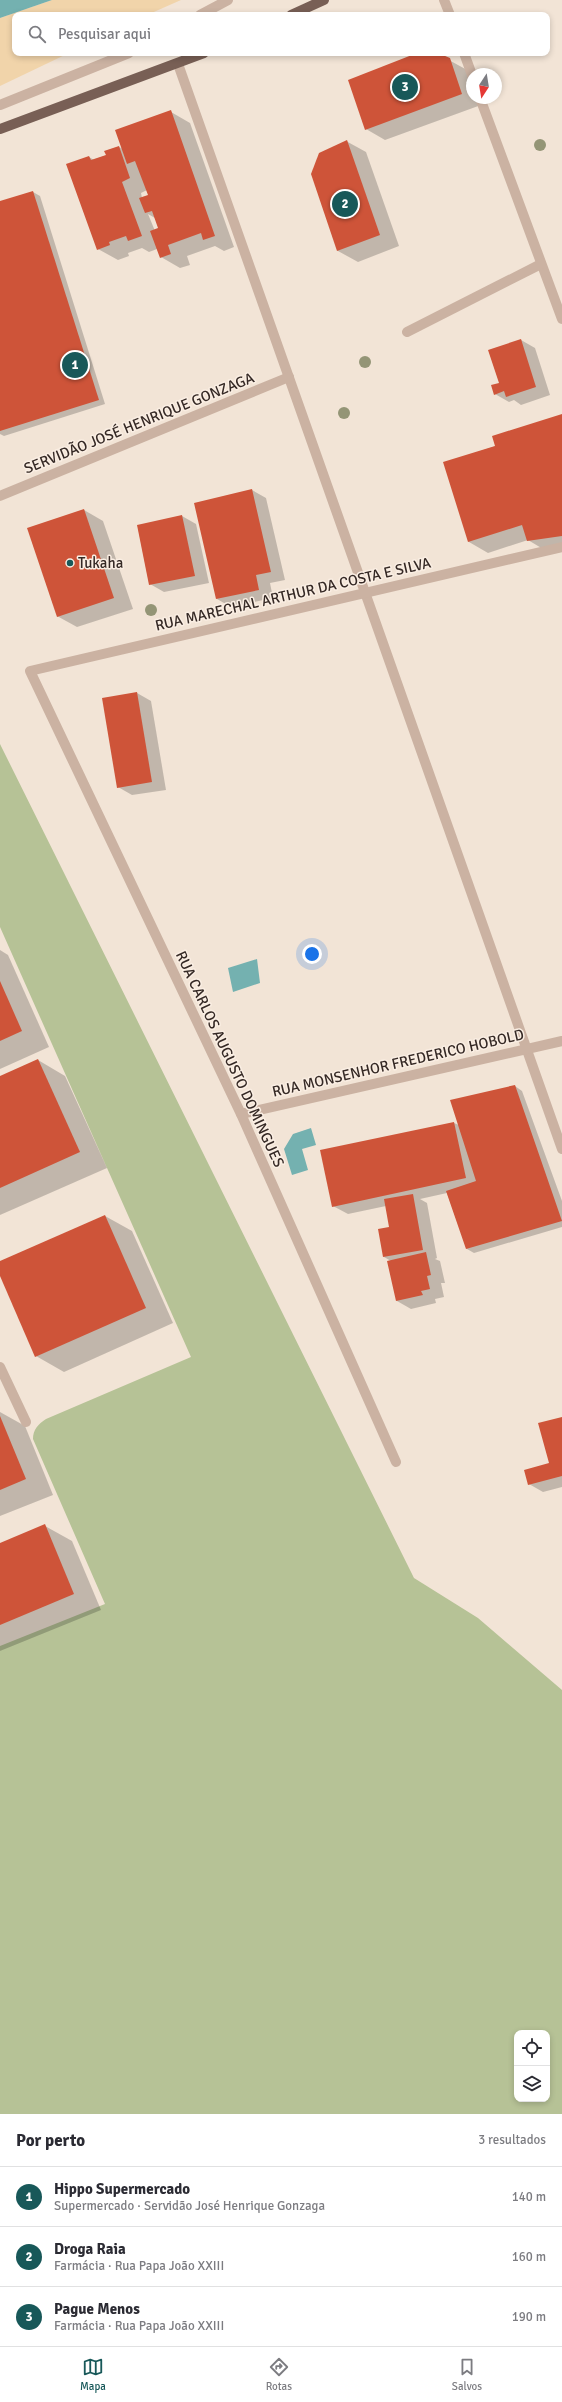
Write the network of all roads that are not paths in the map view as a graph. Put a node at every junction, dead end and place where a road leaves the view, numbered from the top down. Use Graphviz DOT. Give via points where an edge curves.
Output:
graph roads {
  1 [pos="228,0"];
  2 [pos="324,0"];
  3 [pos="444,0"];
  4 [pos="206,12"];
  5 [pos="298,12"];
  6 [pos="449,12"];
  7 [pos="122,56"];
  8 [pos="197,56"];
  9 [pos="465,56"];
  10 [pos="178,64"];
  11 [pos="469,68"];
  12 [pos="482,104"];
  13 [pos="0,105"];
  14 [pos="0,129"];
  15 [pos="542,264"];
  16 [pos="562,319"];
  17 [pos="407,332"];
  18 [pos="289,377"];
  19 [pos="0,496"];
  20 [pos="562,547"];
  21 [pos="365,593"];
  22 [pos="30,671"];
  23 [pos="562,1041"];
  24 [pos="527,1049"];
  25 [pos="241,1114"];
  26 [pos="562,1148"];
  27 [pos="0,1367"];
  28 [pos="26,1422"];
  29 [pos="396,1462"];
  1 -- 4 [label="street"];
  2 -- 5 [label="main road"];
  3 -- 6 [label="street"];
  7 -- 13 [label="street"];
  8 -- 10 [label="main road"];
  9 -- 11 [label="street"];
  10 -- 14 [label="main road"];
  10 -- 18 [label="street"];
  12 -- 15 [label="street"];
  15 -- 16 [label="street"];
  15 -- 17 [label="street"];
  18 -- 19 [label="street, SERVIDÃO JOSÉ HENRIQUE GONZAGA"];
  18 -- 21 [label="street"];
  20 -- 21 [label="street, RUA MARECHAL ARTHUR DA COSTA E SILVA"];
  21 -- 22 [label="street, RUA MARECHAL ARTHUR DA COSTA E SILVA"];
  21 -- 24 [label="street"];
  22 -- 25 [label="street, RUA CARLOS AUGUSTO DOMINGUES"];
  23 -- 24 [label="street, RUA MONSENHOR FREDERICO HOBOLD"];
  24 -- 25 [label="street, RUA MONSENHOR FREDERICO HOBOLD"];
  24 -- 26 [label="street"];
  25 -- 29 [label="street, RUA CARLOS AUGUSTO DOMINGUES"];
  27 -- 28 [label="street"];
}
